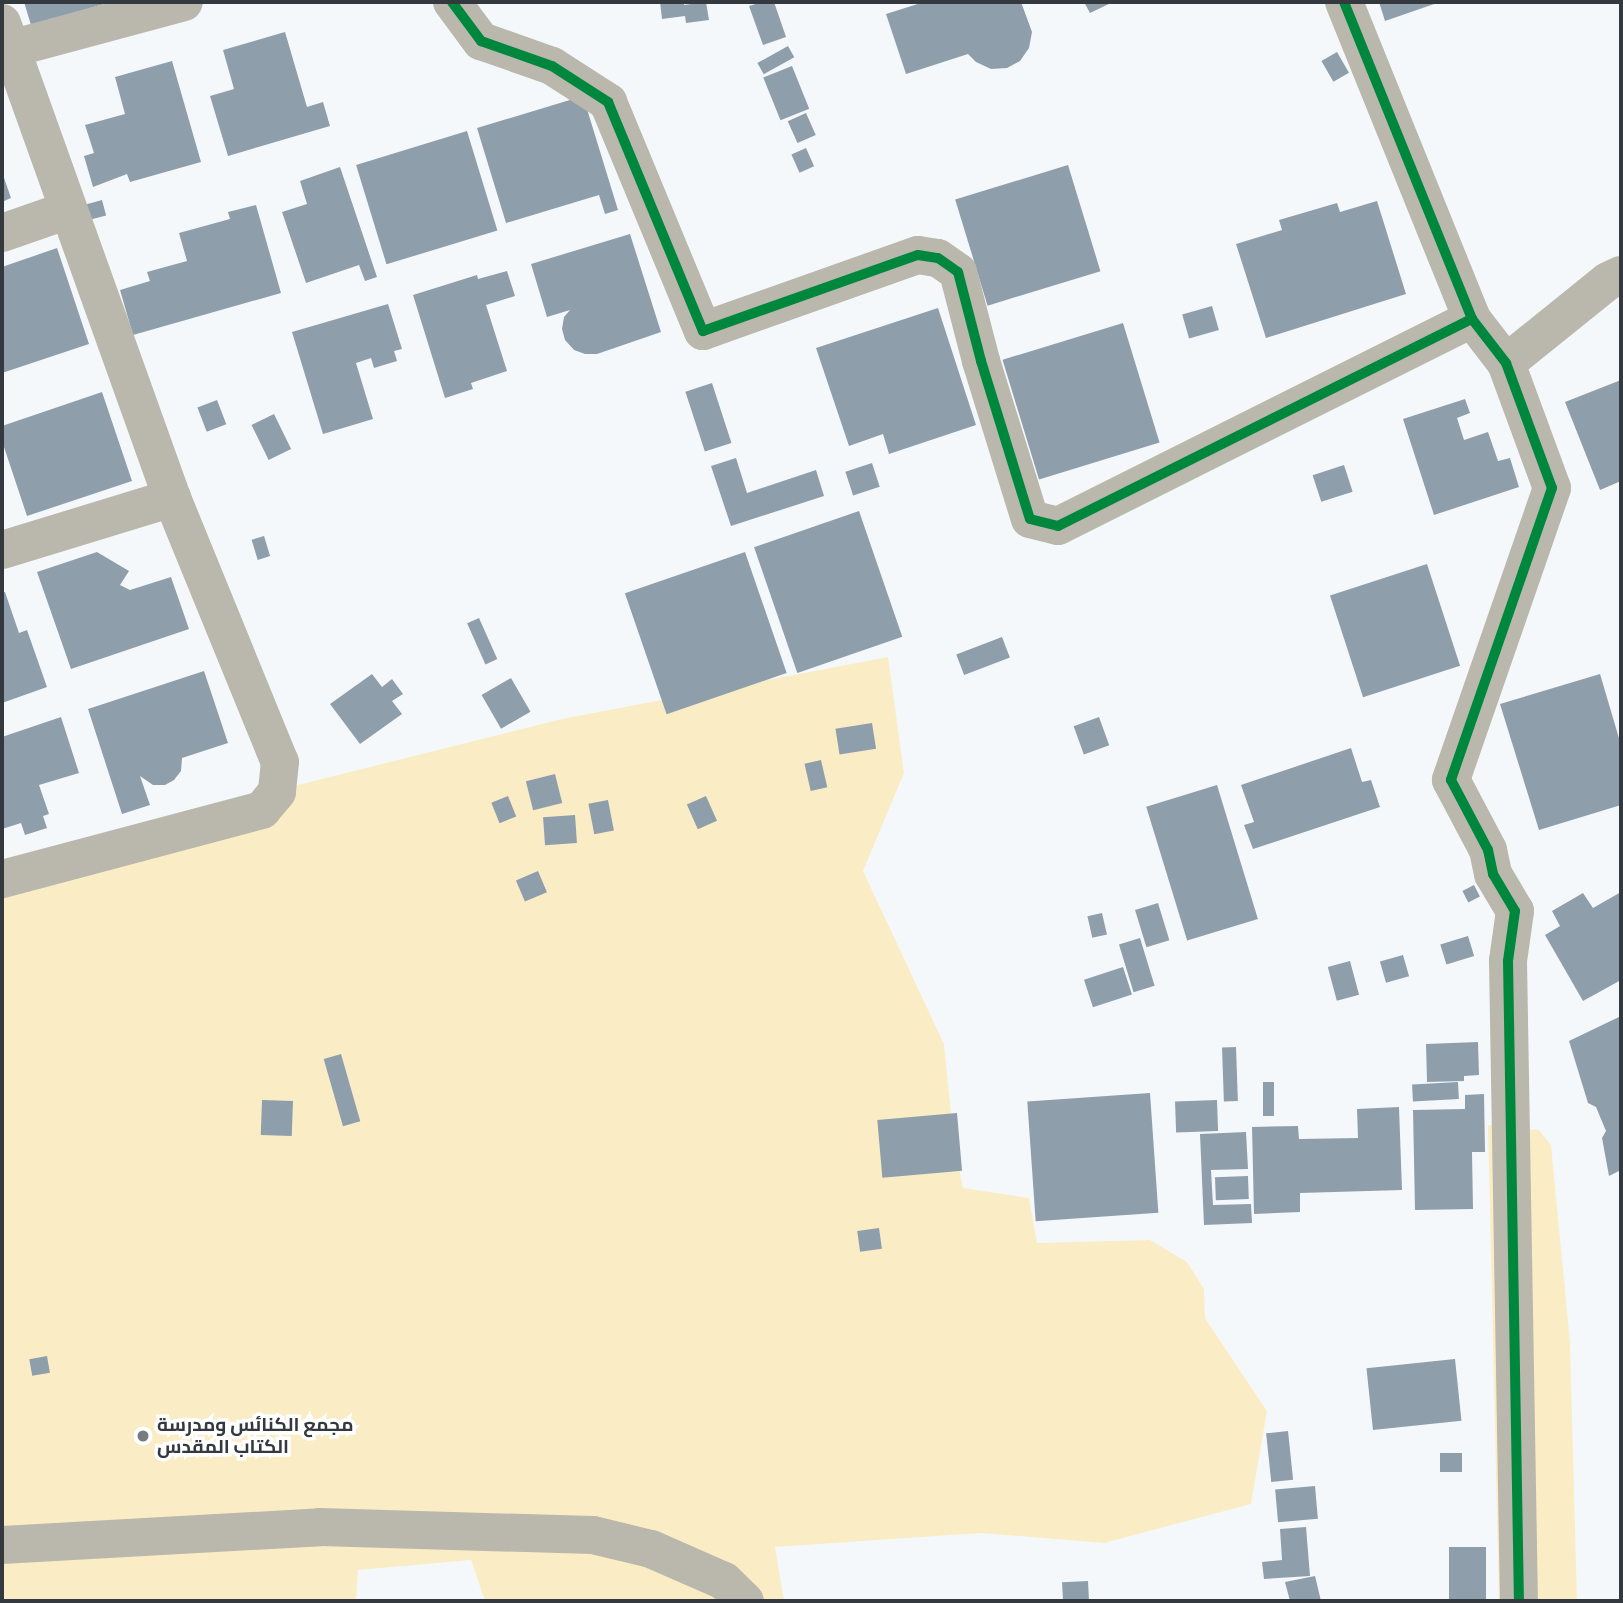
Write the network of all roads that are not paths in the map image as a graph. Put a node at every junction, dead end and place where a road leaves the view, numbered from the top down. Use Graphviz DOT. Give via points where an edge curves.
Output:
graph roads {
  1 [pos="184,2"];
  2 [pos="452,2"];
  3 [pos="1344,2"];
  4 [pos="6,36"];
  5 [pos="68,210"];
  6 [pos="2,233"];
  7 [pos="1621,275"];
  8 [pos="1472,319"];
  9 [pos="1506,363"];
  10 [pos="172,498"];
  11 [pos="2,550"];
  12 [pos="2,879"];
  13 [pos="2,1545"];
  14 [pos="745,1601"];
  15 [pos="1519,1601"];
  1 -- 4 [label="street"];
  2 -- 8 [label="street" via="481,41 552,66 608,102 703,331 918,254 938,258 958,272 1030,519 1058,526"];
  3 -- 8 [label="street"];
  4 -- 5 [label="street"];
  5 -- 6 [label="street"];
  5 -- 10 [label="street"];
  7 -- 9 [label="street"];
  8 -- 9 [label="street"];
  9 -- 15 [label="street" via="1552,488 1451,780 1514,912 1508,961"];
  10 -- 11 [label="street"];
  10 -- 12 [label="street" via="280,762 277,792 262,810"];
  13 -- 14 [label="street" via="320,1527 593,1535 650,1549 724,1581"];
}
